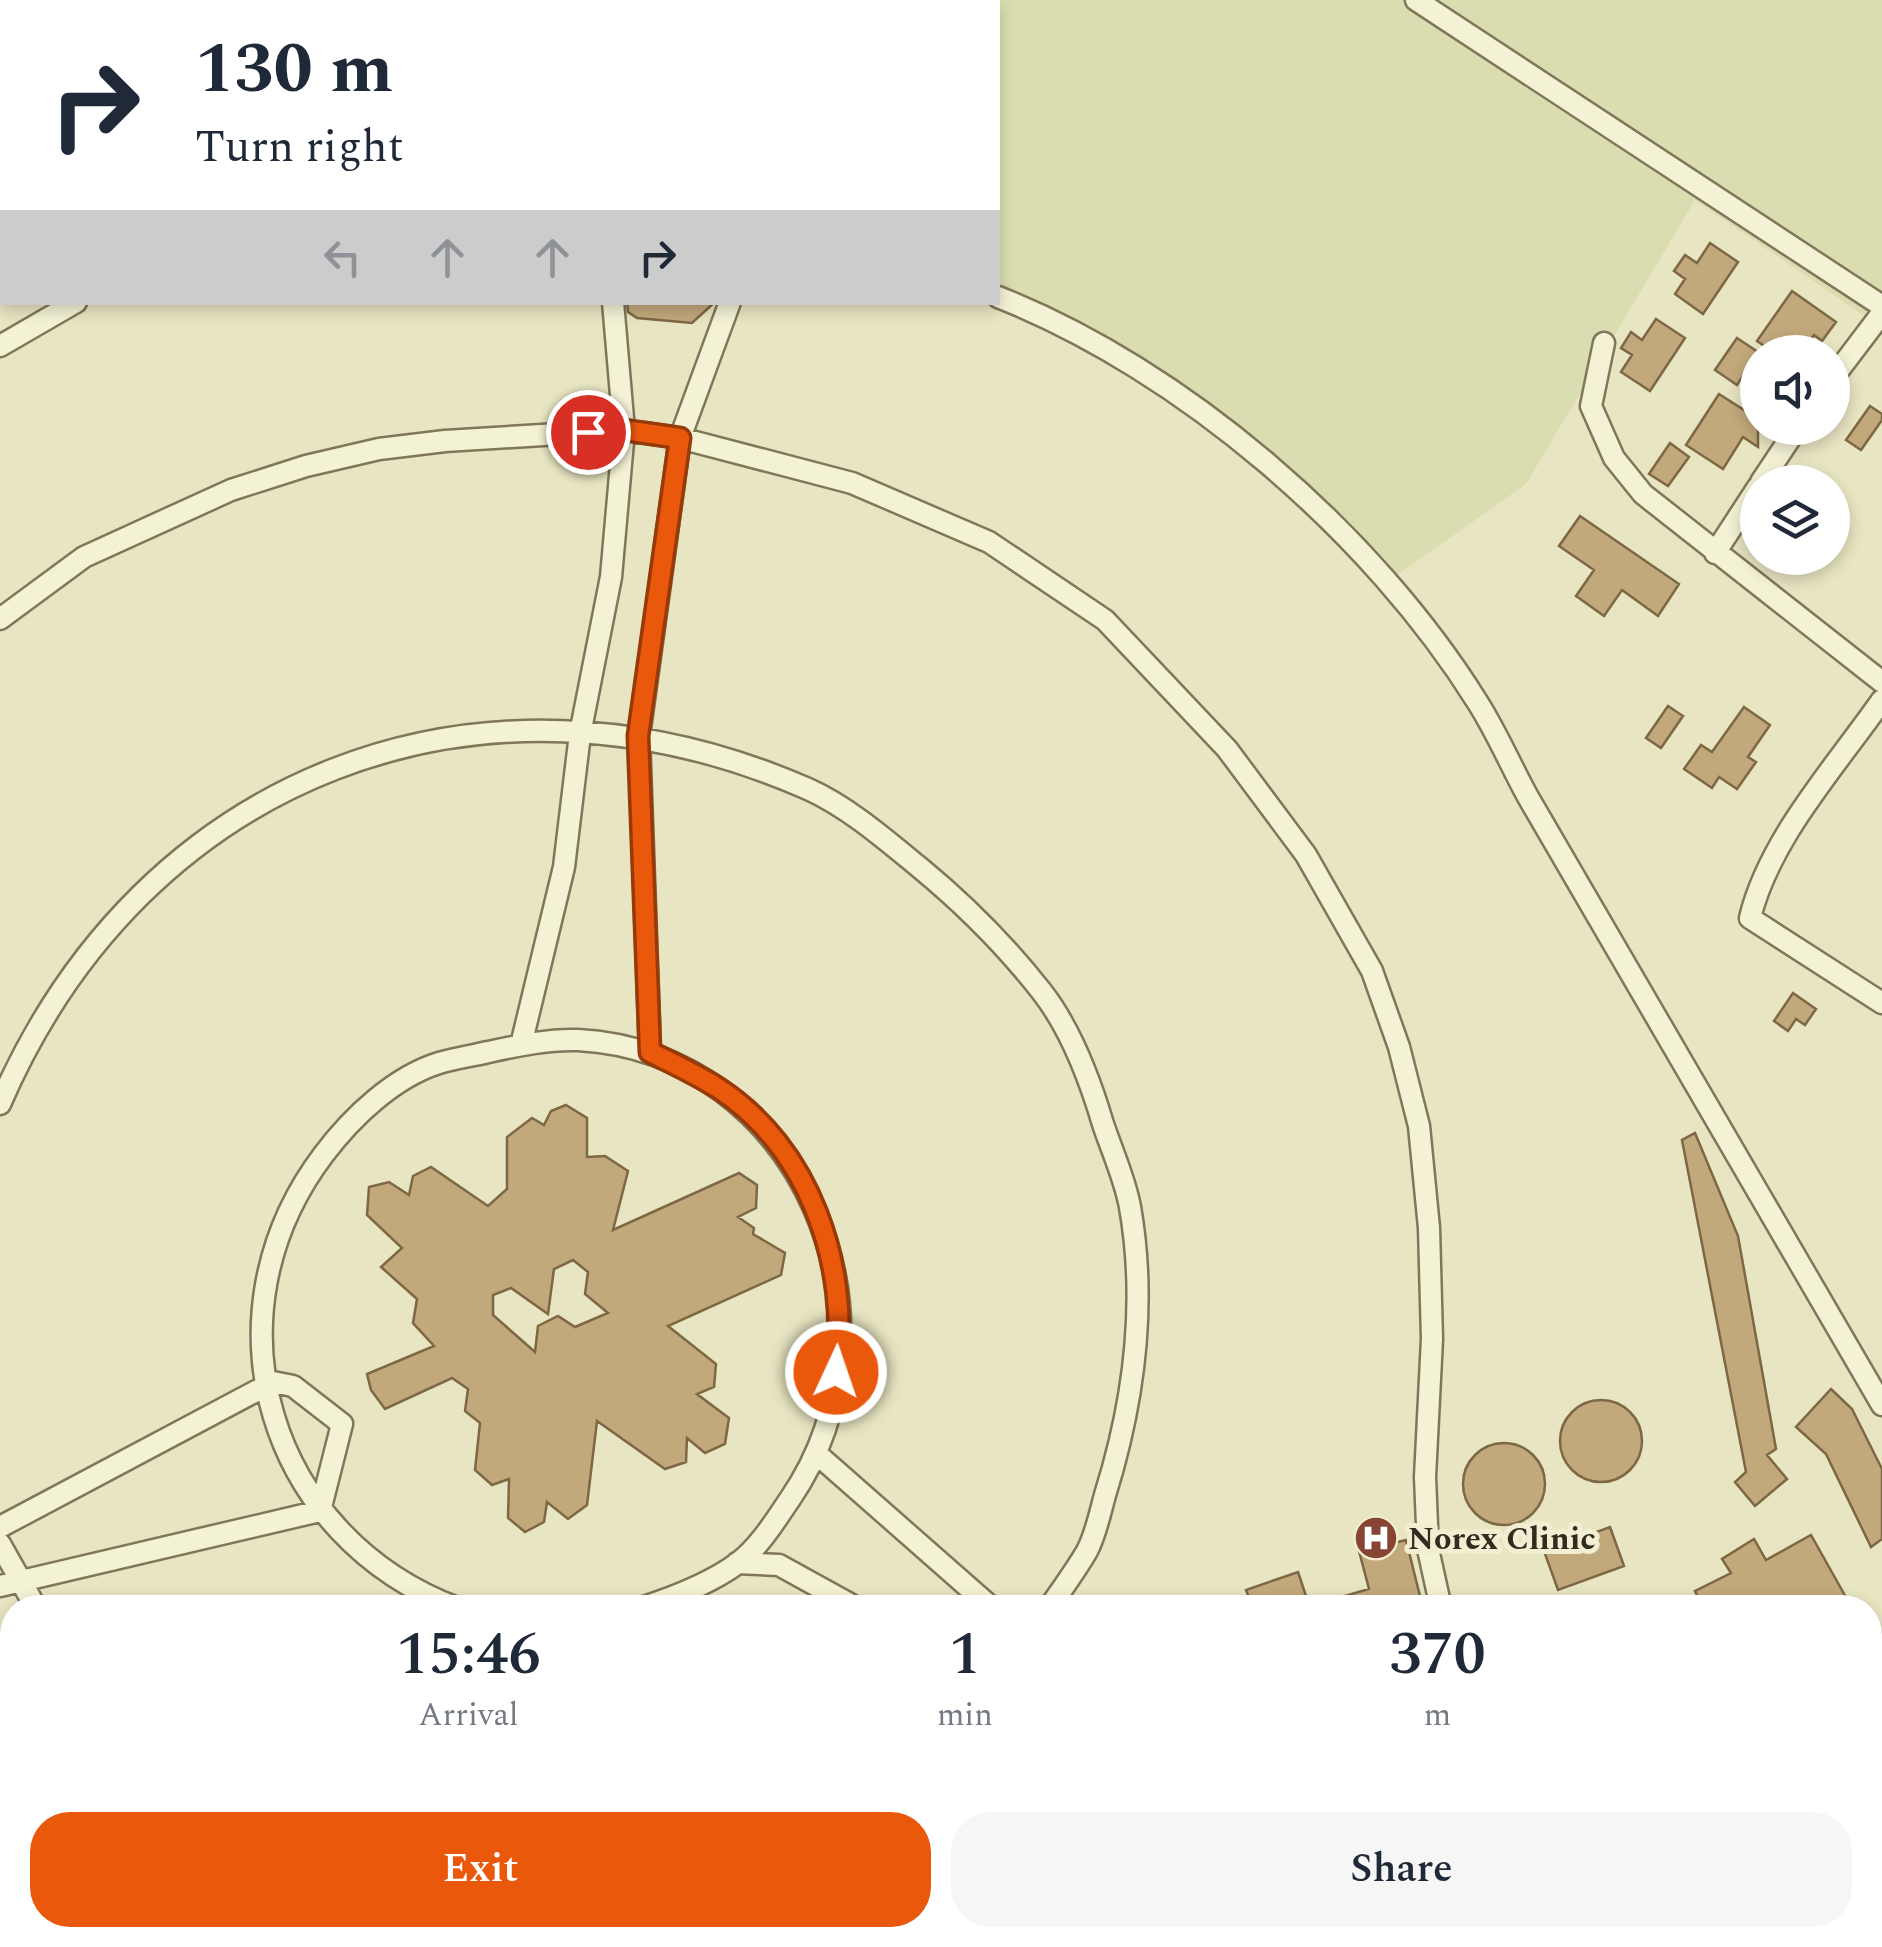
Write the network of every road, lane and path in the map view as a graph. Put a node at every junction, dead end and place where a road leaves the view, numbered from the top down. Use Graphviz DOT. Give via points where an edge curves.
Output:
graph roads {
  1 [pos="1416,0"];
  2 [pos="1000,297"];
  3 [pos="71,305"];
  4 [pos="613,305"];
  5 [pos="729,305"];
  6 [pos="1882,309"];
  7 [pos="1604,343"];
  8 [pos="0,346"];
  9 [pos="1850,354"];
  10 [pos="624,430"];
  11 [pos="680,438"];
  12 [pos="1740,514"];
  13 [pos="1714,553"];
  14 [pos="0,620"];
  15 [pos="1882,682"];
  16 [pos="1882,700"];
  17 [pos="580,734"];
  18 [pos="638,736"];
  19 [pos="1882,1002"];
  20 [pos="521,1045"];
  21 [pos="650,1052"];
  22 [pos="0,1104"];
  23 [pos="265,1386"];
  24 [pos="1882,1405"];
  25 [pos="818,1455"];
  26 [pos="320,1511"];
  27 [pos="0,1527"];
  28 [pos="0,1544"];
  29 [pos="738,1563"];
  30 [pos="10,1584"];
  31 [pos="423,1595"];
  32 [pos="676,1595"];
  33 [pos="833,1595"];
  34 [pos="977,1595"];
  35 [pos="1058,1595"];
  36 [pos="1438,1595"];
  1 -- 6 [label="street"];
  2 -- 24 [label="street" via="1110,354 1256,454 1354,542 1427,632 1478,704"];
  3 -- 8 [label="street"];
  4 -- 10 [label="street"];
  5 -- 11 [label="street"];
  6 -- 9 [label="street"];
  7 -- 13 [label="street" via="1592,406 1614,458 1643,494"];
  10 -- 11 [label="street"];
  10 -- 14 [label="street" via="379,449 287,472 84,556"];
  10 -- 17 [label="street" via="612,577"];
  11 -- 18 [label="street"];
  11 -- 36 [label="street" via="852,483 988,542 1105,620 1151,665 1227,749 1306,855 1372,970 1419,1126 1432,1339 1425,1477"];
  12 -- 13 [label="street"];
  13 -- 15 [label="street"];
  16 -- 19 [label="street" via="1795,826 1757,891 1750,918"];
  17 -- 18 [label="street"];
  17 -- 20 [label="street" via="564,867"];
  17 -- 22 [label="street" via="528,728 389,750 314,775 225,824 164,872 84,956 36,1030"];
  18 -- 21 [label="street"];
  18 -- 35 [label="street" via="812,790 876,832 962,902 1045,995 1092,1088 1129,1205 1140,1316 1121,1443 1089,1547"];
  20 -- 21 [label="street" via="576,1040"];
  20 -- 23 [label="street" via="436,1064 392,1088 346,1126 309,1174 279,1231 264,1294"];
  21 -- 25 [label="street" via="720,1089 766,1129 812,1199 838,1288 840,1344"];
  23 -- 26 [label="street" via="286,1450"];
  23 -- 26 [label="street" via="293,1386 342,1424"];
  23 -- 27 [label="street"];
  25 -- 29 [label="street" via="767,1533"];
  25 -- 34 [label="street"];
  26 -- 30 [label="street"];
  26 -- 31 [label="street" via="364,1558"];
  28 -- 30 [label="street"];
  29 -- 32 [label="street"];
  29 -- 33 [label="street" via="779,1564"];
}
